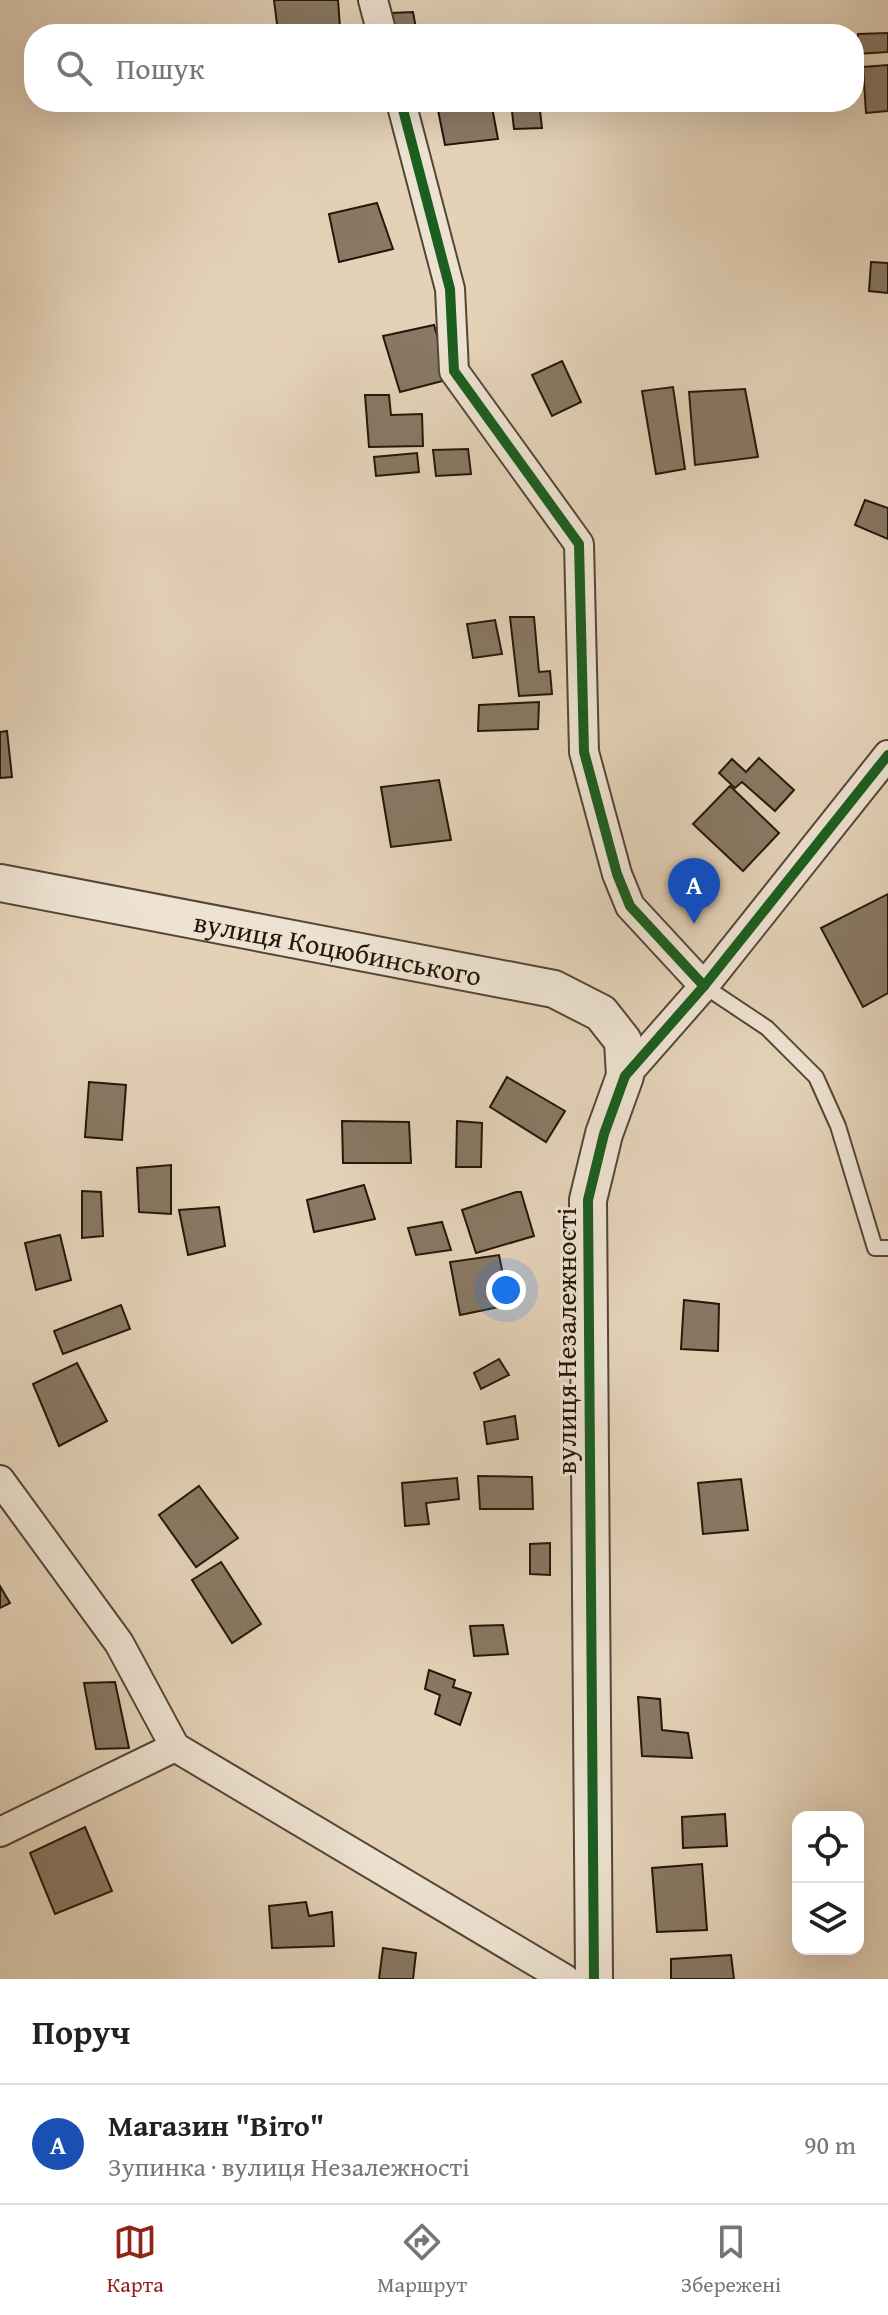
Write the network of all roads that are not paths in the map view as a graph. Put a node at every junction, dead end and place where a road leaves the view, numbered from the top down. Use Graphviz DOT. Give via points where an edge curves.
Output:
graph roads {
  1 [pos="373,0"];
  2 [pos="379,24"];
  3 [pos="404,112"];
  4 [pos="888,755"];
  5 [pos="0,883"];
  6 [pos="704,986"];
  7 [pos="625,1076"];
  8 [pos="888,1248"];
  9 [pos="0,1480"];
  10 [pos="175,1747"];
  11 [pos="0,1832"];
  12 [pos="565,1979"];
  13 [pos="594,1979"];
  1 -- 2 [label="street"];
  3 -- 6 [label="street" via="450,289 454,371 579,544 584,752 617,874 630,906"];
  4 -- 6 [label="street, вулиця Незалежності"];
  5 -- 7 [label="street, вулиця Коцюбинського" via="554,989 601,1013 623,1041"];
  6 -- 7 [label="street, вулиця Незалежності"];
  6 -- 8 [label="lane" via="767,1028 816,1077 838,1126 875,1248"];
  7 -- 13 [label="street, вулиця Незалежності" via="588,1200"];
  9 -- 10 [label="street" via="119,1643"];
  10 -- 11 [label="street"];
  10 -- 12 [label="street"];
}
